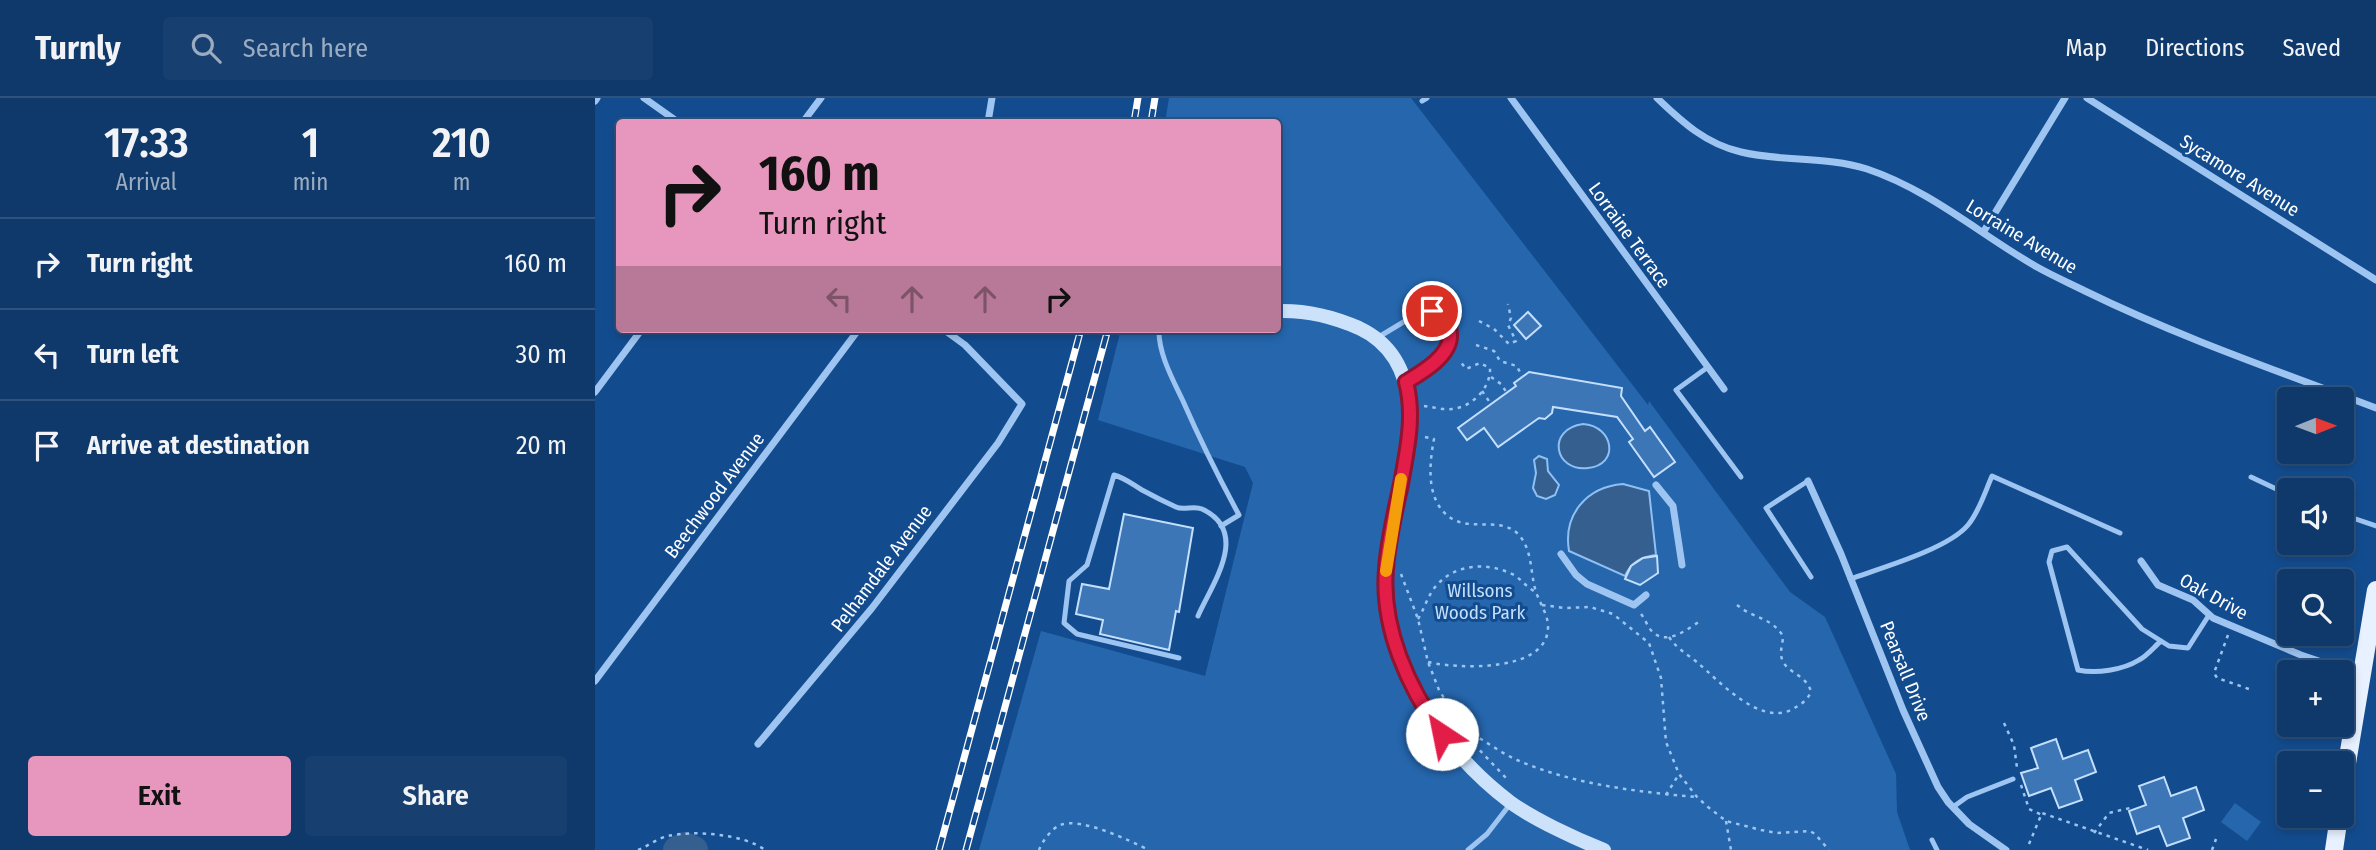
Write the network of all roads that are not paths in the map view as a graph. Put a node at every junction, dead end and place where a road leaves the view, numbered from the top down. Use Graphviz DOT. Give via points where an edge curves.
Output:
graph roads {
  1 [pos="644,98"];
  2 [pos="821,98"];
  3 [pos="992,98"];
  4 [pos="1511,98"];
  5 [pos="1657,98"];
  6 [pos="2065,98"];
  7 [pos="2087,98"];
  8 [pos="674,119"];
  9 [pos="805,119"];
  10 [pos="988,119"];
  11 [pos="1984,231"];
  12 [pos="2376,280"];
  13 [pos="1281,310"];
  14 [pos="639,333"];
  15 [pos="856,333"];
  16 [pos="948,333"];
  17 [pos="1159,333"];
  18 [pos="1377,338"];
  19 [pos="1708,368"];
  20 [pos="1406,382"];
  21 [pos="1724,389"];
  22 [pos="595,392"];
  23 [pos="2376,408"];
  24 [pos="1741,477"];
  25 [pos="2251,477"];
  26 [pos="1808,481"];
  27 [pos="1656,485"];
  28 [pos="2277,489"];
  29 [pos="2354,518"];
  30 [pos="1221,526"];
  31 [pos="2376,526"];
  32 [pos="2120,533"];
  33 [pos="1561,554"];
  34 [pos="2141,561"];
  35 [pos="1682,565"];
  36 [pos="1811,577"];
  37 [pos="1850,579"];
  38 [pos="2376,590"];
  39 [pos="1646,595"];
  40 [pos="2209,615"];
  41 [pos="1198,616"];
  42 [pos="2372,627"];
  43 [pos="2161,641"];
  44 [pos="1179,658"];
  45 [pos="2361,675"];
  46 [pos="595,681"];
  47 [pos="758,744"];
  48 [pos="2349,751"];
  49 [pos="2013,779"];
  50 [pos="1511,803"];
  51 [pos="1953,807"];
  52 [pos="2337,828"];
  53 [pos="1932,840"];
  54 [pos="1468,850"];
  55 [pos="1604,850"];
  56 [pos="1937,850"];
  57 [pos="2006,850"];
  58 [pos="2334,850"];
  1 -- 8 [label="street"];
  2 -- 9 [label="street"];
  3 -- 10 [label="street"];
  4 -- 19 [label="street, Lorraine Terrace"];
  5 -- 11 [label="street, Lorraine Avenue" via="1694,132 1715,143 1741,152 1867,169"];
  6 -- 11 [label="street"];
  7 -- 12 [label="street, Sycamore Avenue"];
  11 -- 23 [label="street, Lorraine Avenue" via="2037,267 2153,323"];
  13 -- 18 [label="street" via="1319,313"];
  14 -- 22 [label="street"];
  15 -- 46 [label="street, Beechwood Avenue"];
  16 -- 47 [label="street, Pelhamdale Avenue" via="1022,404 872,608"];
  17 -- 30 [label="lane" via="1172,376 1239,515"];
  18 -- 20 [label="street"];
  18 -- 20 [label="lane" via="1415,315 1432,311 1447,318 1451,337 1444,352"];
  19 -- 21 [label="street, Lorraine Terrace"];
  19 -- 24 [label="lane" via="1676,390"];
  20 -- 50 [label="street" via="1411,416 1386,569 1389,620 1404,668 1427,713 1462,757"];
  25 -- 28 [label="lane"];
  26 -- 36 [label="lane" via="1766,508"];
  26 -- 37 [label="street, Pearsall Drive"];
  27 -- 35 [label="street" via="1673,506"];
  29 -- 31 [label="lane"];
  30 -- 41 [label="lane" via="1225,559"];
  30 -- 44 [label="lane" via="1199,507 1180,509 1114,475 1087,565 1069,581 1064,623 1077,634"];
  32 -- 37 [label="lane" via="1993,476 1968,526 1926,552"];
  33 -- 39 [label="street" via="1587,584 1634,605"];
  34 -- 40 [label="street, Oak Drive" via="2158,585 2193,600"];
  37 -- 51 [label="street, Pearsall Drive" via="1938,787"];
  38 -- 42 [label="main road"];
  40 -- 43 [label="lane" via="2188,648"];
  40 -- 45 [label="street, Oak Drive"];
  42 -- 45 [label="main road"];
  43 -- 43 [label="lane" via="2142,629 2067,547 2052,551 2049,562 2078,670 2111,669 2139,661"];
  45 -- 48 [label="main road"];
  49 -- 51 [label="lane"];
  50 -- 54 [label="lane"];
  50 -- 55 [label="street"];
  51 -- 57 [label="street, Pearsall Drive"];
  52 -- 58 [label="main road"];
  53 -- 56 [label="lane"];
}
